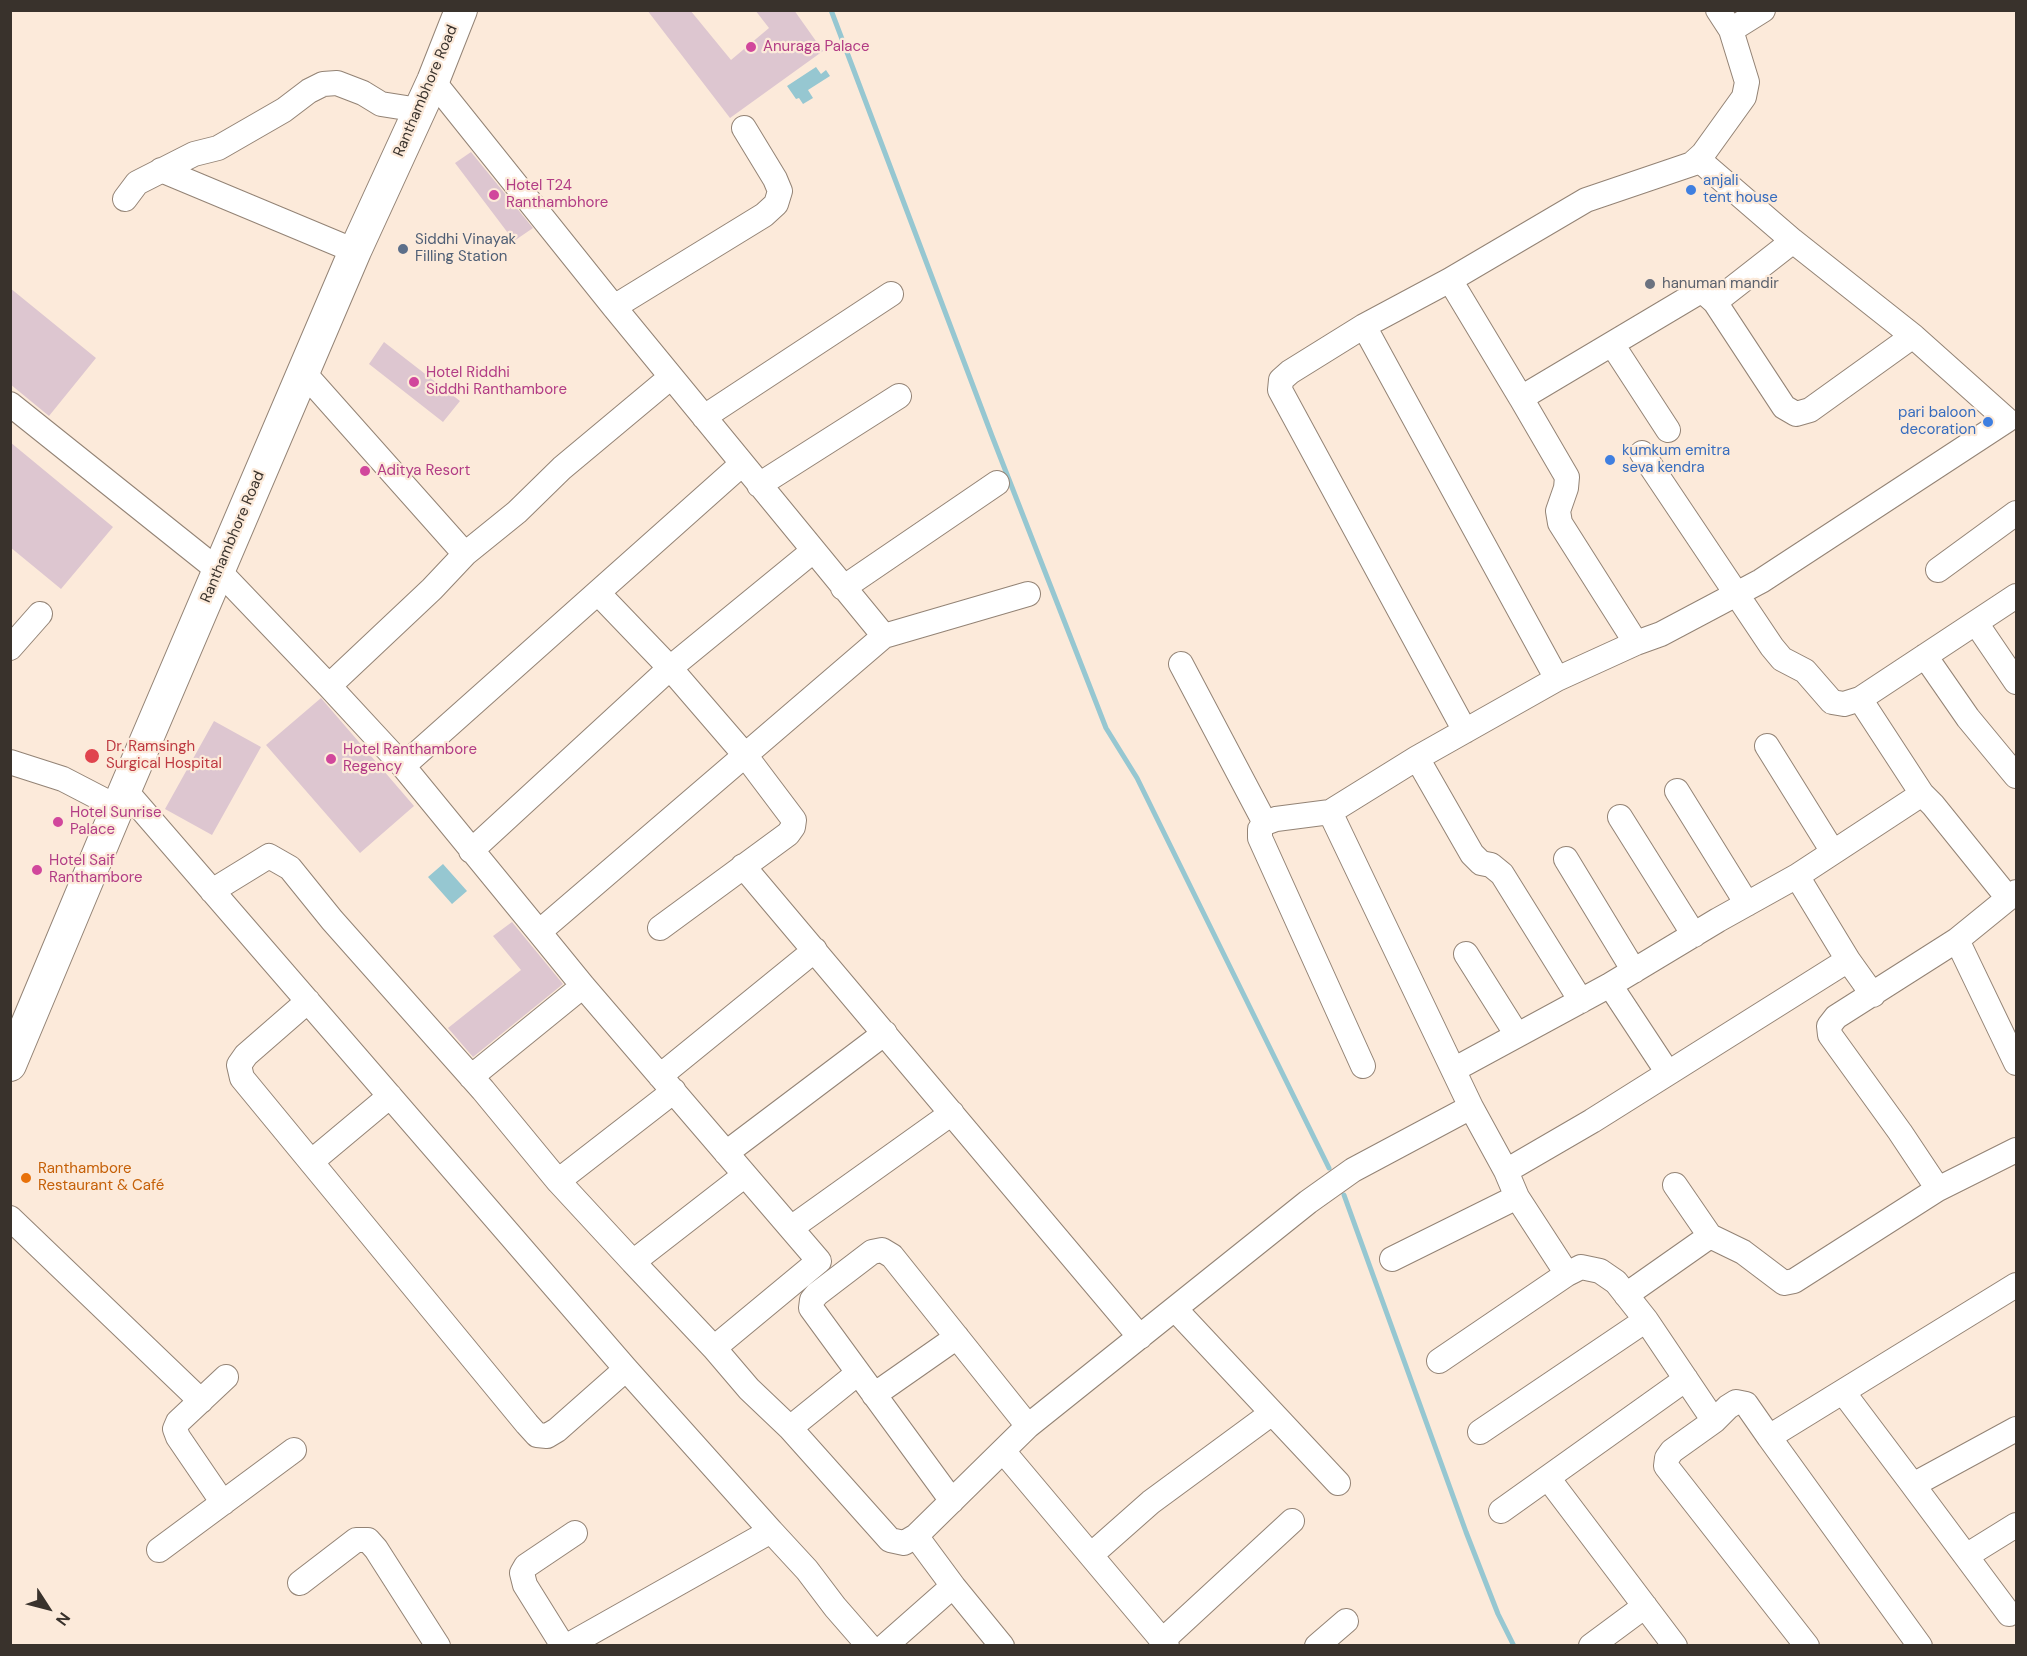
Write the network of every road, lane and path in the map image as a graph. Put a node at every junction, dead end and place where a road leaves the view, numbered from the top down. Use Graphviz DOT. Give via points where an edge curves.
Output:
graph roads {
  1 [pos="460,10"];
  2 [pos="1763,10"];
  3 [pos="1725,20"];
  4 [pos="433,81"];
  5 [pos="419,110"];
  6 [pos="744,128"];
  7 [pos="1698,159"];
  8 [pos="161,170"];
  9 [pos="125,199"];
  10 [pos="1793,241"];
  11 [pos="355,251"];
  12 [pos="1450,280"];
  13 [pos="891,294"];
  14 [pos="1714,302"];
  15 [pos="614,308"];
  16 [pos="1364,326"];
  17 [pos="1914,336"];
  18 [pos="1612,344"];
  19 [pos="303,373"];
  20 [pos="671,377"];
  21 [pos="899,396"];
  22 [pos="1521,398"];
  23 [pos="10,404"];
  24 [pos="704,417"];
  25 [pos="2012,423"];
  26 [pos="1668,430"];
  27 [pos="1642,453"];
  28 [pos="742,464"];
  29 [pos="997,483"];
  30 [pos="759,485"];
  31 [pos="2016,513"];
  32 [pos="813,551"];
  33 [pos="465,554"];
  34 [pos="1938,570"];
  35 [pos="219,571"];
  36 [pos="843,588"];
  37 [pos="598,593"];
  38 [pos="1028,594"];
  39 [pos="1736,594"];
  40 [pos="2016,596"];
  41 [pos="40,614"];
  42 [pos="1976,622"];
  43 [pos="884,636"];
  44 [pos="1636,643"];
  45 [pos="10,648"];
  46 [pos="1925,656"];
  47 [pos="1181,664"];
  48 [pos="670,668"];
  49 [pos="1557,680"];
  50 [pos="2016,682"];
  51 [pos="329,686"];
  52 [pos="1860,699"];
  53 [pos="1465,730"];
  54 [pos="1767,746"];
  55 [pos="745,755"];
  56 [pos="1417,758"];
  57 [pos="11,762"];
  58 [pos="403,766"];
  59 [pos="2016,776"];
  60 [pos="1677,791"];
  61 [pos="1922,794"];
  62 [pos="121,798"];
  63 [pos="1330,812"];
  64 [pos="1620,817"];
  65 [pos="1265,824"];
  66 [pos="471,850"];
  67 [pos="1833,852"];
  68 [pos="1566,859"];
  69 [pos="743,866"];
  70 [pos="1797,876"];
  71 [pos="212,891"];
  72 [pos="2012,895"];
  73 [pos="1747,904"];
  74 [pos="660,928"];
  75 [pos="539,932"];
  76 [pos="1694,935"];
  77 [pos="1957,940"];
  78 [pos="814,950"];
  79 [pos="1466,954"];
  80 [pos="1848,960"];
  81 [pos="1634,971"];
  82 [pos="1610,985"];
  83 [pos="583,986"];
  84 [pos="1873,995"];
  85 [pos="308,1001"];
  86 [pos="1581,1001"];
  87 [pos="885,1034"];
  88 [pos="1517,1035"];
  89 [pos="2016,1063"];
  90 [pos="10,1065"];
  91 [pos="1363,1066"];
  92 [pos="1455,1069"];
  93 [pos="1668,1073"];
  94 [pos="471,1077"];
  95 [pos="667,1084"];
  96 [pos="390,1096"];
  97 [pos="1471,1107"];
  98 [pos="952,1113"];
  99 [pos="2016,1150"];
  100 [pos="726,1153"];
  101 [pos="311,1162"];
  102 [pos="1506,1171"];
  103 [pos="745,1175"];
  104 [pos="558,1181"];
  105 [pos="1675,1185"];
  106 [pos="1938,1189"];
  107 [pos="1517,1197"];
  108 [pos="10,1218"];
  109 [pos="791,1228"];
  110 [pos="1710,1236"];
  111 [pos="1392,1259"];
  112 [pos="819,1261"];
  113 [pos="633,1262"];
  114 [pos="1567,1274"];
  115 [pos="835,1279"];
  116 [pos="2016,1285"];
  117 [pos="1626,1294"];
  118 [pos="1175,1309"];
  119 [pos="1646,1320"];
  120 [pos="957,1337"];
  121 [pos="1140,1337"];
  122 [pos="714,1348"];
  123 [pos="1439,1360"];
  124 [pos="626,1369"];
  125 [pos="858,1373"];
  126 [pos="226,1377"];
  127 [pos="1686,1378"];
  128 [pos="1843,1392"];
  129 [pos="874,1395"];
  130 [pos="201,1401"];
  131 [pos="1272,1413"];
  132 [pos="1714,1420"];
  133 [pos="1028,1426"];
  134 [pos="790,1428"];
  135 [pos="2016,1429"];
  136 [pos="1480,1432"];
  137 [pos="1769,1437"];
  138 [pos="294,1450"];
  139 [pos="1002,1451"];
  140 [pos="1548,1478"];
  141 [pos="1338,1483"];
  142 [pos="1913,1485"];
  143 [pos="952,1501"];
  144 [pos="223,1503"];
  145 [pos="1500,1511"];
  146 [pos="1292,1521"];
  147 [pos="2016,1525"];
  148 [pos="771,1531"];
  149 [pos="575,1533"];
  150 [pos="916,1536"];
  151 [pos="159,1550"];
  152 [pos="1091,1555"];
  153 [pos="1966,1556"];
  154 [pos="300,1583"];
  155 [pos="953,1586"];
  156 [pos="1645,1606"];
  157 [pos="2009,1614"];
  158 [pos="1346,1621"];
  159 [pos="1165,1643"];
  160 [pos="438,1646"];
  161 [pos="565,1646"];
  162 [pos="869,1646"];
  163 [pos="885,1646"];
  164 [pos="1002,1646"];
  165 [pos="1317,1646"];
  166 [pos="1591,1646"];
  167 [pos="1676,1646"];
  168 [pos="1807,1646"];
  169 [pos="1920,1646"];
  1 -- 4 [label="main road, Ranthambhore Road"];
  2 -- 3 [label="street"];
  3 -- 7 [label="street" via="1747,82 1744,97"];
  4 -- 5 [label="main road, Ranthambhore Road"];
  4 -- 15 [label="street"];
  5 -- 8 [label="street" via="381,104 337,83 323,84 218,148 194,154"];
  5 -- 11 [label="main road, Ranthambhore Road"];
  6 -- 15 [label="street" via="775,179 780,191 776,204"];
  7 -- 10 [label="street"];
  7 -- 12 [label="street" via="1692,165 1586,200"];
  8 -- 9 [label="street" via="137,183"];
  8 -- 11 [label="street"];
  10 -- 14 [label="street"];
  10 -- 17 [label="street"];
  11 -- 19 [label="main road, Ranthambhore Road"];
  12 -- 16 [label="street"];
  12 -- 22 [label="street"];
  13 -- 24 [label="street"];
  14 -- 17 [label="street" via="1784,407 1796,414 1810,410"];
  14 -- 18 [label="street" via="1699,292"];
  15 -- 20 [label="street"];
  16 -- 49 [label="street"];
  16 -- 53 [label="street" via="1290,372 1281,380 1280,390"];
  17 -- 25 [label="street"];
  18 -- 22 [label="street"];
  18 -- 26 [label="street"];
  19 -- 33 [label="street"];
  19 -- 35 [label="main road, Ranthambhore Road"];
  20 -- 24 [label="street"];
  20 -- 33 [label="street"];
  21 -- 30 [label="street"];
  22 -- 44 [label="street" via="1567,477 1558,511 1560,523"];
  23 -- 35 [label="street"];
  24 -- 28 [label="street"];
  25 -- 39 [label="street"];
  27 -- 39 [label="street"];
  28 -- 30 [label="street"];
  28 -- 37 [label="street"];
  29 -- 36 [label="street"];
  30 -- 32 [label="street"];
  31 -- 34 [label="street"];
  32 -- 36 [label="street"];
  32 -- 48 [label="street"];
  33 -- 51 [label="street"];
  35 -- 51 [label="street"];
  35 -- 62 [label="main road, Ranthambhore Road"];
  36 -- 43 [label="street"];
  37 -- 48 [label="street"];
  37 -- 58 [label="street"];
  38 -- 43 [label="street"];
  39 -- 44 [label="street"];
  39 -- 52 [label="street" via="1782,659 1805,671 1832,702 1845,704"];
  40 -- 42 [label="street"];
  41 -- 45 [label="street"];
  42 -- 46 [label="street"];
  42 -- 50 [label="street"];
  43 -- 55 [label="street"];
  44 -- 49 [label="street"];
  46 -- 52 [label="street"];
  46 -- 59 [label="street" via="1968,718"];
  47 -- 65 [label="street"];
  48 -- 55 [label="street"];
  48 -- 66 [label="street"];
  49 -- 53 [label="street"];
  51 -- 58 [label="street"];
  52 -- 61 [label="street"];
  53 -- 56 [label="street"];
  54 -- 67 [label="street"];
  55 -- 69 [label="street" via="794,820 788,834"];
  55 -- 75 [label="street"];
  56 -- 63 [label="street"];
  56 -- 86 [label="street" via="1472,854 1502,874"];
  57 -- 62 [label="street"];
  58 -- 66 [label="street"];
  60 -- 73 [label="street"];
  61 -- 67 [label="street"];
  61 -- 72 [label="street"];
  62 -- 71 [label="street"];
  62 -- 90 [label="main road, Ranthambhore Road"];
  63 -- 65 [label="street"];
  63 -- 92 [label="street"];
  64 -- 76 [label="street"];
  65 -- 91 [label="street" via="1260,829 1260,838"];
  66 -- 75 [label="street"];
  67 -- 70 [label="street"];
  68 -- 81 [label="street"];
  69 -- 74 [label="street"];
  69 -- 78 [label="street"];
  70 -- 73 [label="street"];
  70 -- 80 [label="street"];
  71 -- 85 [label="street"];
  71 -- 94 [label="street" via="269,856 290,868"];
  72 -- 77 [label="street"];
  73 -- 76 [label="street"];
  75 -- 83 [label="street"];
  76 -- 81 [label="street"];
  77 -- 84 [label="street"];
  77 -- 89 [label="street"];
  78 -- 87 [label="street"];
  78 -- 95 [label="street"];
  79 -- 88 [label="street"];
  80 -- 84 [label="street"];
  80 -- 93 [label="street"];
  81 -- 82 [label="street"];
  82 -- 86 [label="street"];
  82 -- 93 [label="street"];
  83 -- 94 [label="street"];
  83 -- 95 [label="street"];
  84 -- 106 [label="street" via="1836,1017 1829,1026 1830,1035"];
  85 -- 96 [label="street"];
  85 -- 101 [label="street" via="238,1065 242,1077"];
  86 -- 88 [label="street"];
  87 -- 98 [label="street"];
  87 -- 100 [label="street"];
  88 -- 92 [label="street"];
  92 -- 97 [label="street"];
  93 -- 102 [label="street"];
  94 -- 104 [label="street"];
  95 -- 100 [label="street"];
  95 -- 104 [label="street"];
  96 -- 101 [label="street"];
  96 -- 124 [label="street"];
  97 -- 102 [label="street"];
  97 -- 118 [label="street" via="1353,1170"];
  98 -- 109 [label="street"];
  98 -- 121 [label="street"];
  99 -- 106 [label="street"];
  100 -- 103 [label="street"];
  101 -- 124 [label="street" via="537,1435 547,1436 557,1430"];
  102 -- 107 [label="street"];
  103 -- 109 [label="street"];
  103 -- 113 [label="street"];
  104 -- 113 [label="street"];
  105 -- 110 [label="street"];
  106 -- 110 [label="street" via="1794,1281 1784,1283 1743,1252"];
  107 -- 111 [label="street"];
  107 -- 114 [label="street"];
  108 -- 130 [label="street"];
  109 -- 112 [label="street"];
  110 -- 117 [label="street"];
  112 -- 115 [label="street"];
  112 -- 122 [label="street"];
  113 -- 122 [label="street"];
  114 -- 117 [label="street" via="1581,1267 1600,1271"];
  114 -- 123 [label="street"];
  115 -- 120 [label="street" via="859,1260 882,1250 892,1256"];
  115 -- 125 [label="street" via="812,1300 811,1308"];
  116 -- 128 [label="street"];
  117 -- 119 [label="street"];
  118 -- 121 [label="street"];
  118 -- 131 [label="street"];
  119 -- 127 [label="street"];
  119 -- 136 [label="street"];
  120 -- 129 [label="street"];
  120 -- 133 [label="street"];
  121 -- 133 [label="street"];
  122 -- 134 [label="street"];
  124 -- 148 [label="street"];
  125 -- 129 [label="street"];
  125 -- 134 [label="street"];
  126 -- 130 [label="street"];
  127 -- 132 [label="street"];
  127 -- 140 [label="street"];
  128 -- 137 [label="street"];
  128 -- 142 [label="street"];
  129 -- 143 [label="street"];
  130 -- 144 [label="street" via="175,1429"];
  131 -- 141 [label="street"];
  131 -- 152 [label="street" via="1151,1502"];
  132 -- 137 [label="street" via="1736,1402 1746,1404"];
  132 -- 168 [label="street" via="1672,1451 1666,1466"];
  133 -- 139 [label="street"];
  134 -- 150 [label="street" via="890,1540 904,1543"];
  135 -- 142 [label="street"];
  137 -- 169 [label="street"];
  138 -- 144 [label="street"];
  139 -- 143 [label="street"];
  139 -- 152 [label="street"];
  140 -- 145 [label="street"];
  140 -- 156 [label="street"];
  142 -- 153 [label="street"];
  143 -- 150 [label="street"];
  144 -- 151 [label="street"];
  146 -- 159 [label="street"];
  147 -- 153 [label="street"];
  148 -- 161 [label="street"];
  148 -- 162 [label="street"];
  149 -- 161 [label="street" via="526,1566 522,1574 525,1585"];
  150 -- 155 [label="street"];
  152 -- 159 [label="street"];
  153 -- 157 [label="street"];
  154 -- 160 [label="street" via="356,1539 368,1540"];
  155 -- 163 [label="street"];
  155 -- 164 [label="street"];
  156 -- 166 [label="street"];
  156 -- 167 [label="street"];
  158 -- 165 [label="street"];
}
